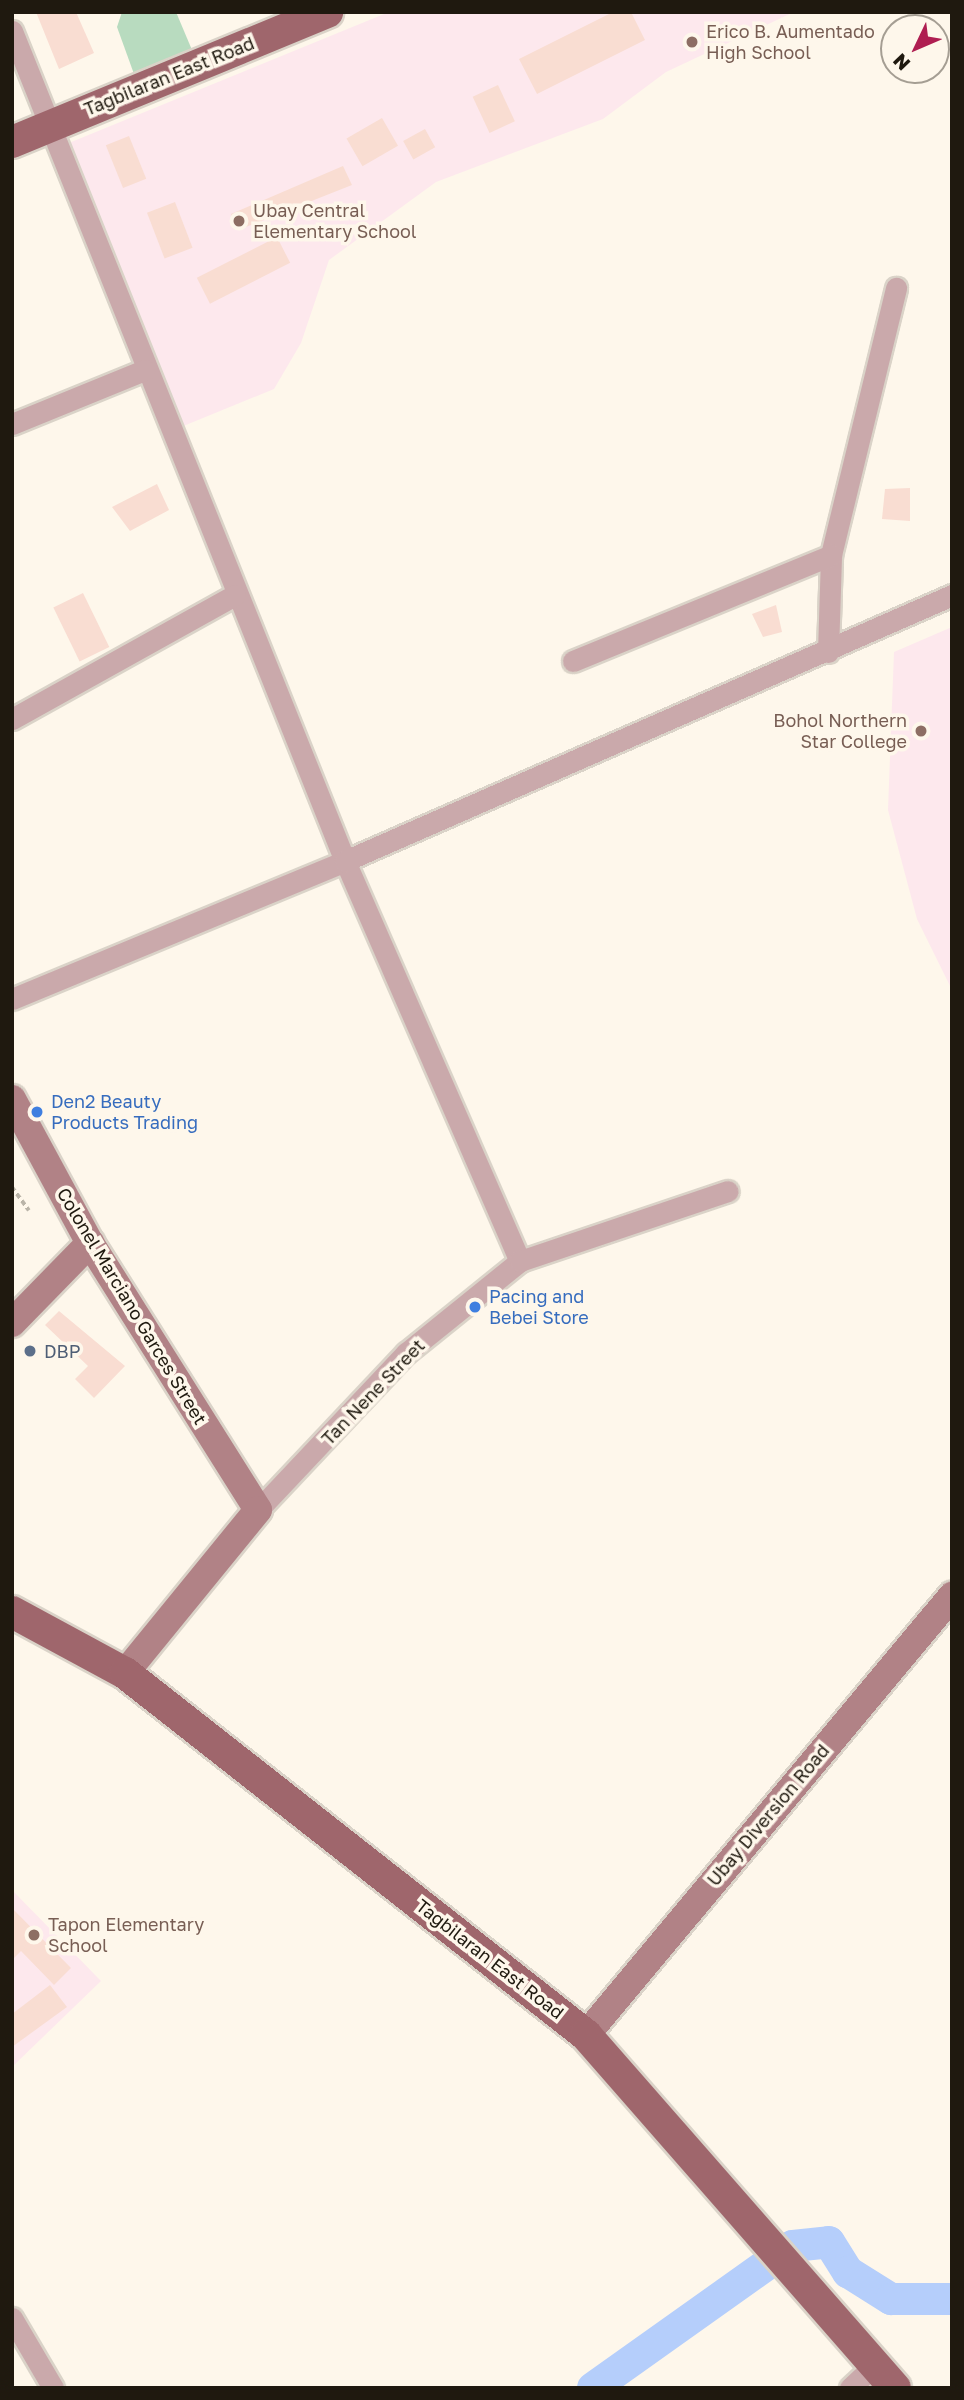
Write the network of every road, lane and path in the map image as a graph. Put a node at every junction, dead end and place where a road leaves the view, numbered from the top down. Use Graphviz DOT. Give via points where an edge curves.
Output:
graph roads {
  1 [pos="327,12"];
  2 [pos="12,32"];
  3 [pos="46,126"];
  4 [pos="12,142"];
  5 [pos="896,288"];
  6 [pos="144,370"];
  7 [pos="12,424"];
  8 [pos="831,555"];
  9 [pos="235,595"];
  10 [pos="952,595"];
  11 [pos="828,652"];
  12 [pos="573,661"];
  13 [pos="12,719"];
  14 [pos="345,861"];
  15 [pos="12,999"];
  16 [pos="12,1099"];
  17 [pos="12,1187"];
  18 [pos="728,1191"];
  19 [pos="29,1210"];
  20 [pos="90,1243"];
  21 [pos="520,1261"];
  22 [pos="12,1323"];
  23 [pos="258,1510"];
  24 [pos="952,1596"];
  25 [pos="12,1612"];
  26 [pos="125,1673"];
  27 [pos="586,2035"];
  28 [pos="12,2318"];
  29 [pos="885,2376"];
  30 [pos="53,2388"];
  31 [pos="850,2388"];
  1 -- 3 [label="main road, Tagbilaran East Road"];
  2 -- 3 [label="street"];
  3 -- 4 [label="main road, Tagbilaran East Road"];
  3 -- 6 [label="street"];
  5 -- 8 [label="street"];
  6 -- 7 [label="street"];
  6 -- 9 [label="street"];
  8 -- 11 [label="street"];
  8 -- 12 [label="street"];
  9 -- 13 [label="street"];
  9 -- 14 [label="street"];
  10 -- 11 [label="street"];
  11 -- 14 [label="street"];
  14 -- 15 [label="street"];
  14 -- 21 [label="street"];
  16 -- 20 [label="street, Colonel Marciano Garces Street"];
  17 -- 19 [label="path"];
  18 -- 21 [label="street, Tan Nene Street"];
  20 -- 22 [label="street"];
  20 -- 23 [label="street, Colonel Marciano Garces Street"];
  21 -- 23 [label="street, Tan Nene Street" via="406,1353"];
  23 -- 26 [label="street, Tan Nene Street"];
  24 -- 27 [label="street, Ubay Diversion Road"];
  25 -- 26 [label="main road, Tagbilaran East Road"];
  26 -- 27 [label="main road, Tagbilaran East Road"];
  27 -- 29 [label="main road, Tagbilaran East Road"];
  28 -- 30 [label="street"];
  29 -- 31 [label="street"];
}
